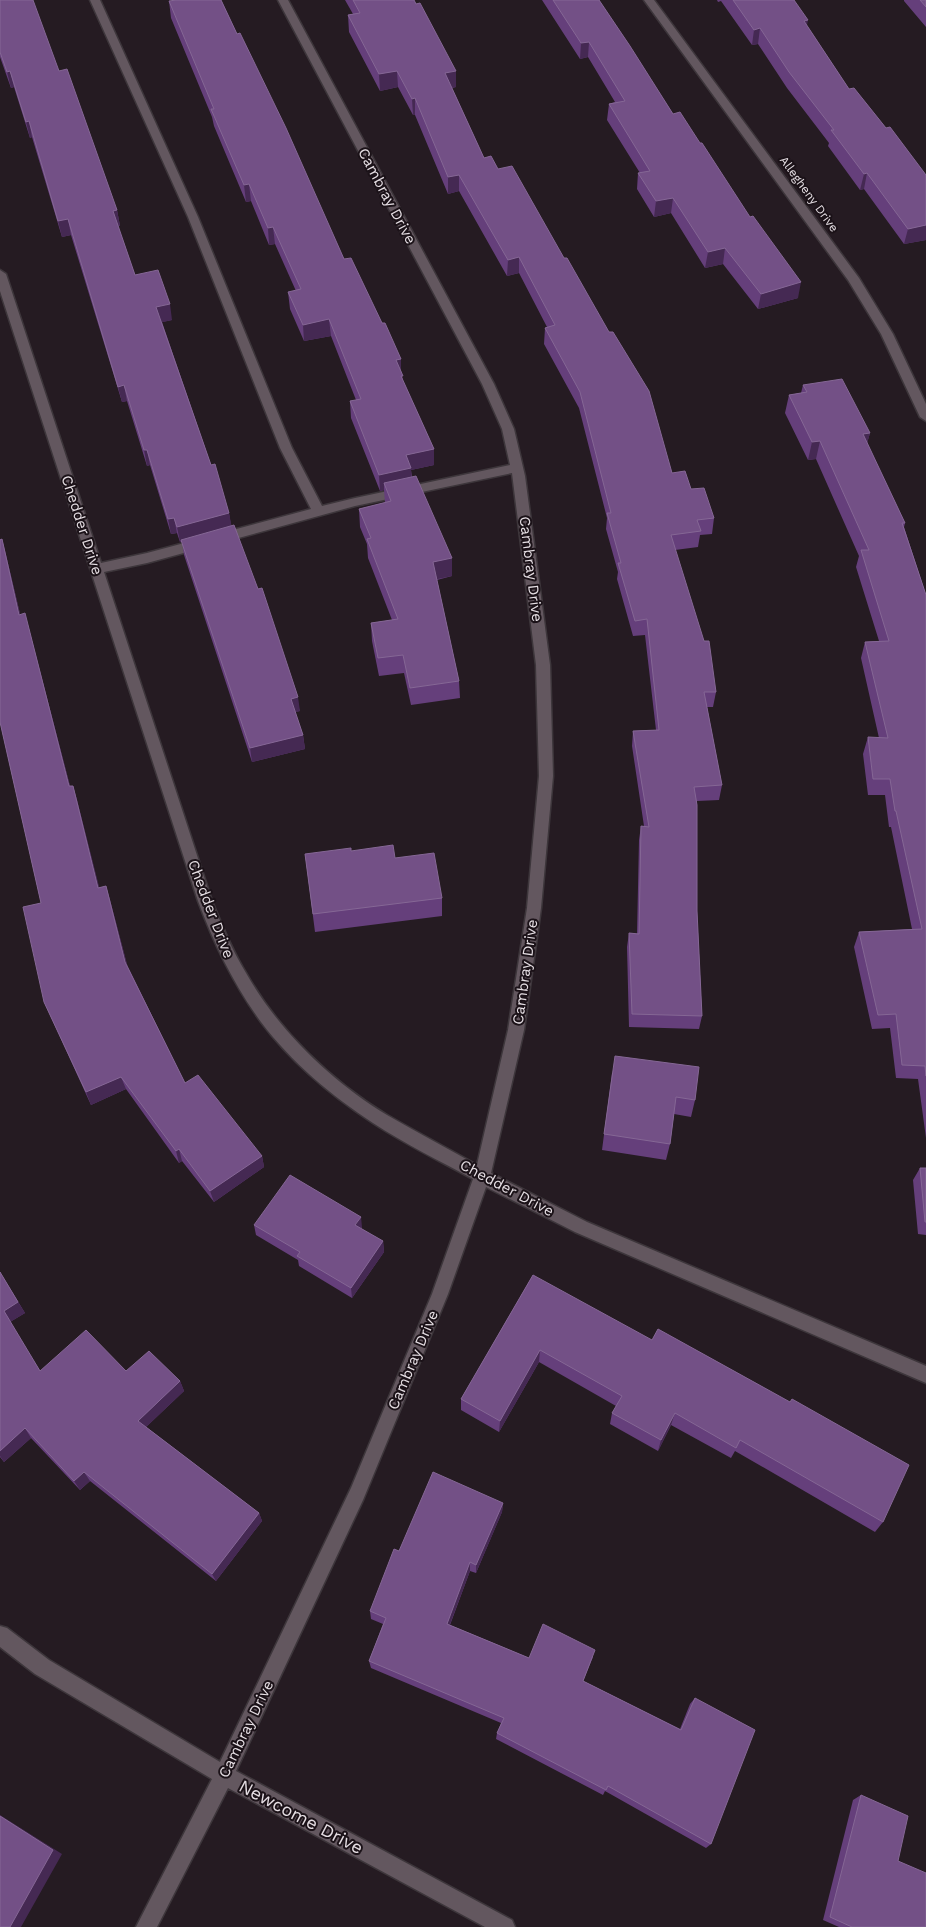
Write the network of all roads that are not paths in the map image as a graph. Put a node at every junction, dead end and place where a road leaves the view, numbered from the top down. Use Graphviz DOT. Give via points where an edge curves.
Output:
graph roads {
  1 [pos="95,0"];
  2 [pos="283,0"];
  3 [pos="648,0"];
  4 [pos="0,274"];
  5 [pos="926,417"];
  6 [pos="517,468"];
  7 [pos="319,512"];
  8 [pos="96,569"];
  9 [pos="482,1176"];
  10 [pos="926,1375"];
  11 [pos="0,1635"];
  12 [pos="224,1775"];
  13 [pos="146,1927"];
  14 [pos="505,1927"];
  1 -- 7 [label="street" via="193,217 286,448"];
  2 -- 6 [label="street, Cambray Drive" via="488,384 508,429"];
  3 -- 5 [label="street, Allegheny Drive" via="853,278 887,334"];
  4 -- 8 [label="street, Chedder Drive"];
  6 -- 7 [label="street"];
  6 -- 9 [label="street, Cambray Drive" via="543,665 546,776 534,908 516,1030"];
  7 -- 8 [label="street"];
  8 -- 9 [label="street, Chedder Drive" via="205,901 241,979 267,1018 338,1088 380,1119"];
  9 -- 10 [label="street, Chedder Drive" via="582,1227"];
  9 -- 12 [label="street, Cambray Drive" via="440,1294 357,1494"];
  11 -- 12 [label="street, Newcome Drive" via="42,1667"];
  12 -- 13 [label="street, Cambray Drive"];
  12 -- 14 [label="street, Newcome Drive"];
}
